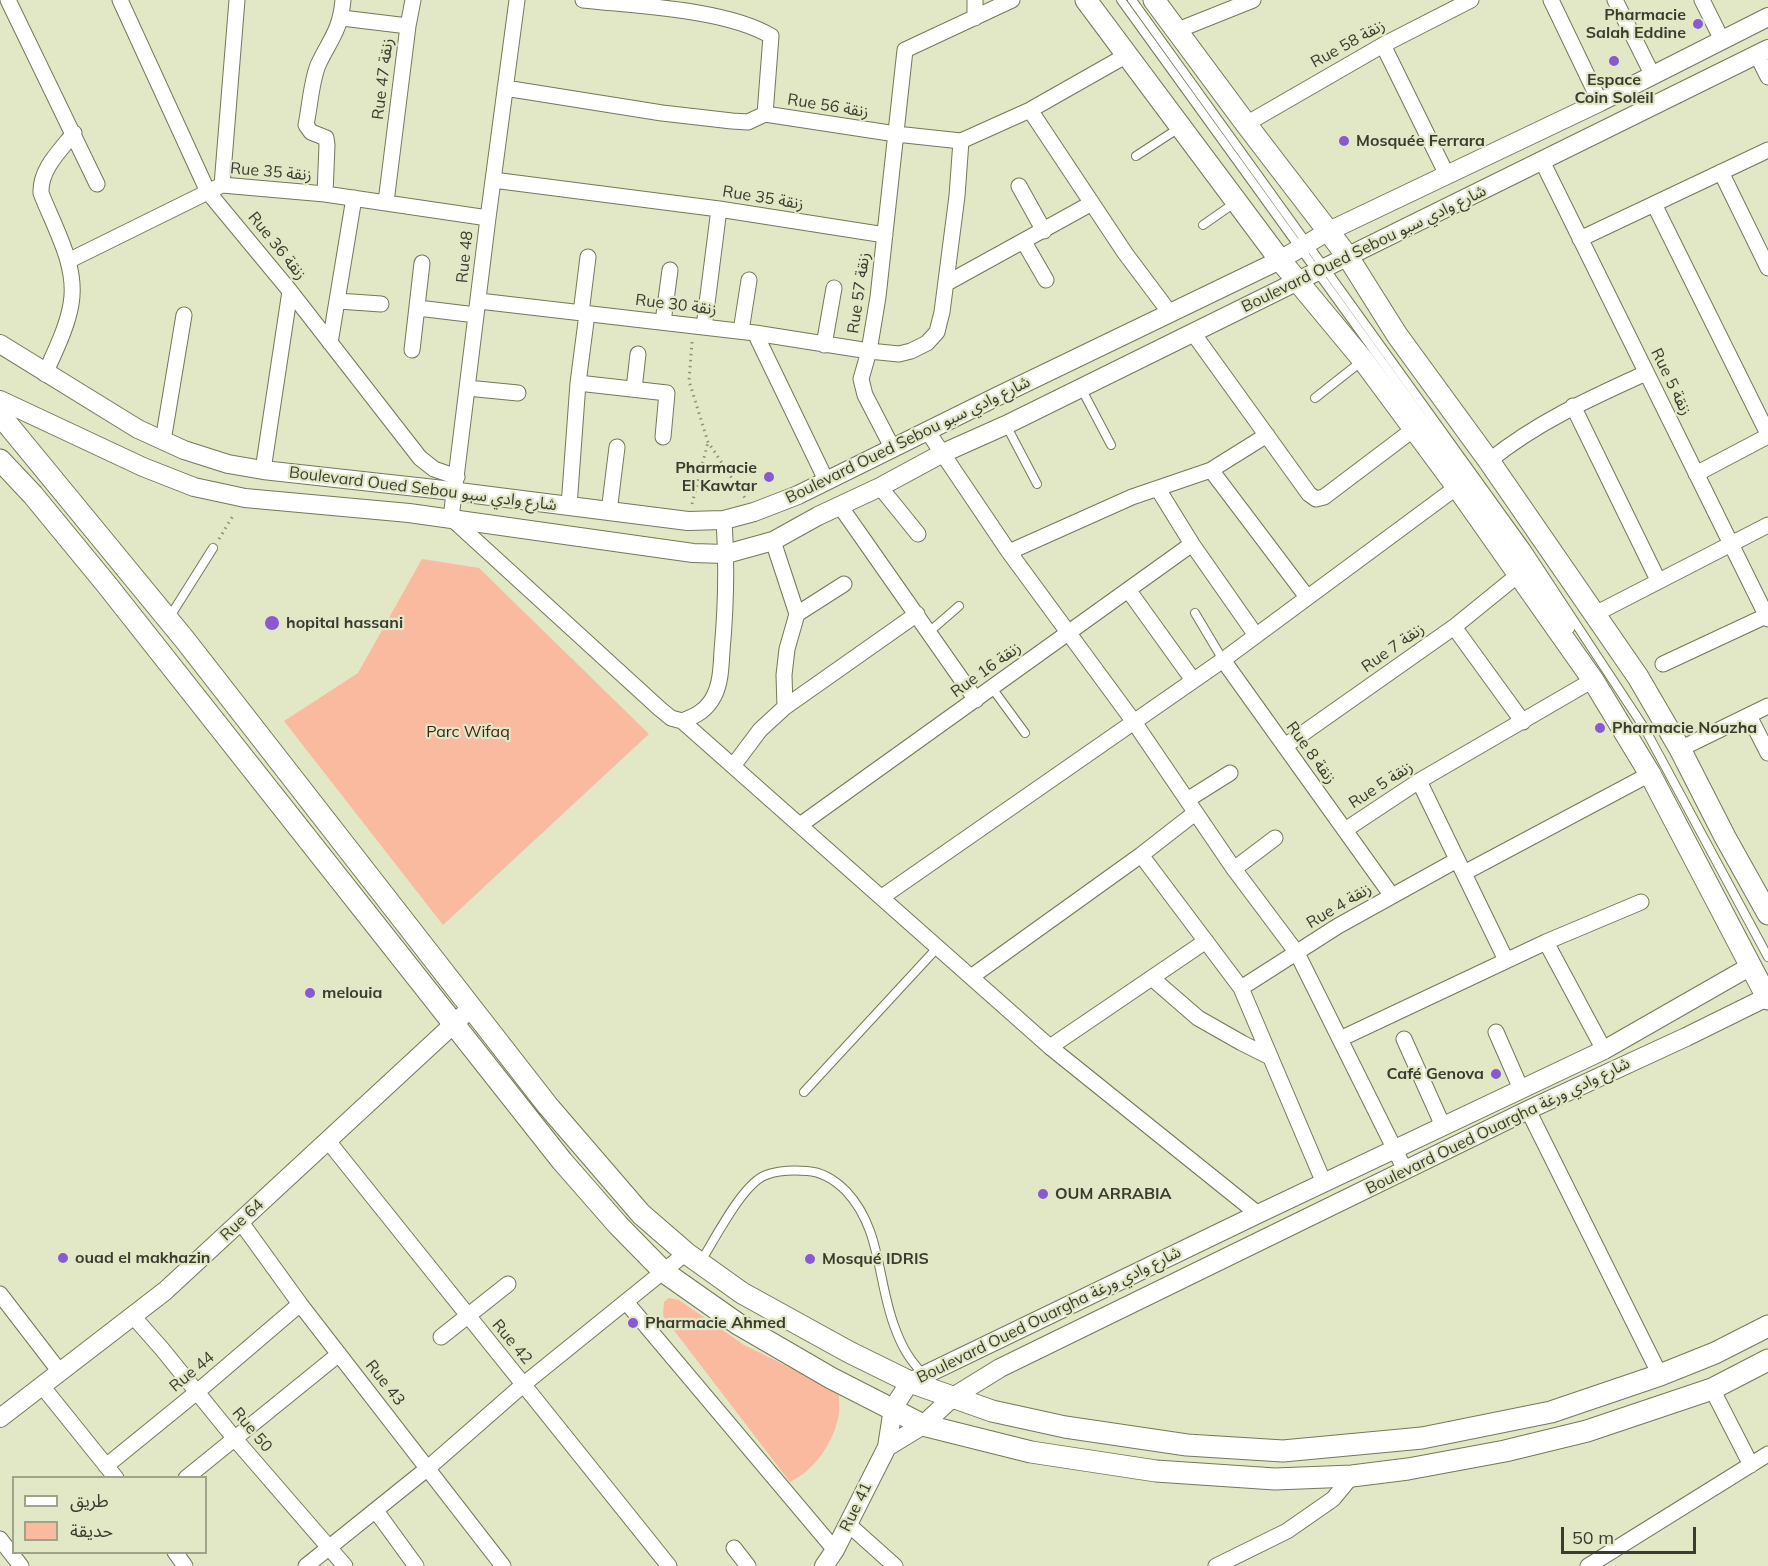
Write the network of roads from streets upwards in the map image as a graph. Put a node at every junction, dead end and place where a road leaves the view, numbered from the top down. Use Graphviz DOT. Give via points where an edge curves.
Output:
graph roads {
  1 [pos="8,0"];
  2 [pos="120,0"];
  3 [pos="237,0"];
  4 [pos="344,0"];
  5 [pos="413,0"];
  6 [pos="517,0"];
  7 [pos="583,0"];
  8 [pos="975,0"];
  9 [pos="1012,0"];
  10 [pos="1086,0"];
  11 [pos="1154,0"];
  12 [pos="1253,0"];
  13 [pos="1471,0"];
  14 [pos="1551,0"];
  15 [pos="1615,0"];
  16 [pos="1702,0"];
  17 [pos="1768,17"];
  18 [pos="342,18"];
  19 [pos="975,18"];
  20 [pos="408,26"];
  21 [pos="1178,30"];
  22 [pos="1722,40"];
  23 [pos="1383,45"];
  24 [pos="1763,52"];
  25 [pos="1127,55"];
  26 [pos="1653,76"];
  27 [pos="1768,77"];
  28 [pos="505,88"];
  29 [pos="1600,102"];
  30 [pos="1030,110"];
  31 [pos="765,114"];
  32 [pos="1246,124"];
  33 [pos="74,133"];
  34 [pos="896,134"];
  35 [pos="961,141"];
  36 [pos="1768,150"];
  37 [pos="1542,161"];
  38 [pos="1721,172"];
  39 [pos="1447,175"];
  40 [pos="493,180"];
  41 [pos="97,184"];
  42 [pos="1019,186"];
  43 [pos="215,189"];
  44 [pos="325,194"];
  45 [pos="354,198"];
  46 [pos="386,202"];
  47 [pos="1092,203"];
  48 [pos="1654,204"];
  49 [pos="719,209"];
  50 [pos="488,218"];
  51 [pos="1044,231"];
  52 [pos="1327,232"];
  53 [pos="885,236"];
  54 [pos="1580,239"];
  55 [pos="1024,242"];
  56 [pos="588,257"];
  57 [pos="1348,257"];
  58 [pos="1280,260"];
  59 [pos="68,261"];
  60 [pos="422,263"];
  61 [pos="1768,267"];
  62 [pos="670,270"];
  63 [pos="749,280"];
  64 [pos="1046,280"];
  65 [pos="1297,282"];
  66 [pos="947,283"];
  67 [pos="834,288"];
  68 [pos="290,291"];
  69 [pos="338,300"];
  70 [pos="381,304"];
  71 [pos="418,308"];
  72 [pos="477,308"];
  73 [pos="584,313"];
  74 [pos="1170,313"];
  75 [pos="184,315"];
  76 [pos="663,322"];
  77 [pos="699,326"];
  78 [pos="748,332"];
  79 [pos="1193,333"];
  80 [pos="330,343"];
  81 [pos="0,344"];
  82 [pos="824,345"];
  83 [pos="412,350"];
  84 [pos="868,351"];
  85 [pos="638,354"];
  86 [pos="1646,373"];
  87 [pos="45,374"];
  88 [pos="578,383"];
  89 [pos="467,388"];
  90 [pos="634,389"];
  91 [pos="518,393"];
  92 [pos="0,400"];
  93 [pos="1573,406"];
  94 [pos="0,416"];
  95 [pos="1414,429"];
  96 [pos="928,432"];
  97 [pos="1267,435"];
  98 [pos="1768,435"];
  99 [pos="663,437"];
  100 [pos="164,441"];
  101 [pos="618,447"];
  102 [pos="893,449"];
  103 [pos="942,454"];
  104 [pos="0,460"];
  105 [pos="1489,461"];
  106 [pos="263,470"];
  107 [pos="1211,470"];
  108 [pos="1696,474"];
  109 [pos="826,480"];
  110 [pos="456,484"];
  111 [pos="880,487"];
  112 [pos="1457,487"];
  113 [pos="1158,489"];
  114 [pos="569,506"];
  115 [pos="840,506"];
  116 [pos="609,512"];
  117 [pos="451,518"];
  118 [pos="724,520"];
  119 [pos="1768,525"];
  120 [pos="918,534"];
  121 [pos="773,541"];
  122 [pos="1731,543"];
  123 [pos="1192,544"];
  124 [pos="1009,552"];
  125 [pos="726,554"];
  126 [pos="1518,575"];
  127 [pos="1658,580"];
  128 [pos="844,584"];
  129 [pos="1129,591"];
  130 [pos="1307,597"];
  131 [pos="797,614"];
  132 [pos="916,614"];
  133 [pos="1595,614"];
  134 [pos="1768,616"];
  135 [pos="168,619"];
  136 [pos="1454,627"];
  137 [pos="1067,633"];
  138 [pos="1255,634"];
  139 [pos="148,637"];
  140 [pos="1223,660"];
  141 [pos="1663,664"];
  142 [pos="1193,680"];
  143 [pos="1593,680"];
  144 [pos="976,700"];
  145 [pos="1768,706"];
  146 [pos="786,707"];
  147 [pos="241,711"];
  148 [pos="1749,716"];
  149 [pos="682,721"];
  150 [pos="1134,722"];
  151 [pos="1523,722"];
  152 [pos="220,728"];
  153 [pos="1285,747"];
  154 [pos="1680,749"];
  155 [pos="1768,753"];
  156 [pos="733,766"];
  157 [pos="1230,773"];
  158 [pos="1650,774"];
  159 [pos="1419,781"];
  160 [pos="1191,807"];
  161 [pos="800,825"];
  162 [pos="1345,830"];
  163 [pos="1275,838"];
  164 [pos="1141,855"];
  165 [pos="1461,866"];
  166 [pos="1234,869"];
  167 [pos="1392,896"];
  168 [pos="882,897"];
  169 [pos="1641,902"];
  170 [pos="1768,914"];
  171 [pos="1206,941"];
  172 [pos="1546,942"];
  173 [pos="1297,953"];
  174 [pos="1506,960"];
  175 [pos="1759,961"];
  176 [pos="972,977"];
  177 [pos="1152,978"];
  178 [pos="1241,988"];
  179 [pos="1768,998"];
  180 [pos="471,1008"];
  181 [pos="454,1024"];
  182 [pos="1496,1032"];
  183 [pos="1404,1039"];
  184 [pos="1340,1040"];
  185 [pos="1050,1047"];
  186 [pos="1604,1050"];
  187 [pos="1268,1056"];
  188 [pos="1521,1089"];
  189 [pos="1528,1110"];
  190 [pos="1443,1126"];
  191 [pos="328,1141"];
  192 [pos="1394,1148"];
  193 [pos="1405,1170"];
  194 [pos="1324,1183"];
  195 [pos="1258,1214"];
  196 [pos="240,1221"];
  197 [pos="693,1258"];
  198 [pos="664,1272"];
  199 [pos="508,1284"];
  200 [pos="0,1294"];
  201 [pos="626,1302"];
  202 [pos="300,1305"];
  203 [pos="132,1315"];
  204 [pos="468,1316"];
  205 [pos="1768,1326"];
  206 [pos="441,1337"];
  207 [pos="339,1354"];
  208 [pos="1768,1360"];
  209 [pos="60,1372"];
  210 [pos="1660,1375"];
  211 [pos="917,1378"];
  212 [pos="524,1384"];
  213 [pos="42,1386"];
  214 [pos="1712,1389"];
  215 [pos="197,1392"];
  216 [pos="953,1397"];
  217 [pos="892,1408"];
  218 [pos="0,1418"];
  219 [pos="923,1425"];
  220 [pos="235,1439"];
  221 [pos="887,1448"];
  222 [pos="1768,1454"];
  223 [pos="1751,1465"];
  224 [pos="428,1467"];
  225 [pos="111,1472"];
  226 [pos="189,1476"];
  227 [pos="1352,1476"];
  228 [pos="376,1511"];
  229 [pos="848,1524"];
  230 [pos="0,1539"];
  231 [pos="330,1548"];
  232 [pos="734,1548"];
  233 [pos="835,1550"];
  234 [pos="21,1566"];
  235 [pos="306,1566"];
  236 [pos="345,1566"];
  237 [pos="416,1566"];
  238 [pos="504,1566"];
  239 [pos="669,1566"];
  240 [pos="748,1566"];
  241 [pos="824,1566"];
  242 [pos="895,1566"];
  243 [pos="1216,1566"];
  244 [pos="1588,1566"];
  1 -- 33 [label="street"];
  2 -- 43 [label="street, Rue 36 زنقة"];
  3 -- 43 [label="street"];
  4 -- 18 [label="street"];
  5 -- 20 [label="street"];
  6 -- 28 [label="street, Rue 48"];
  7 -- 31 [label="street" via="739,21 771,36"];
  8 -- 19 [label="street"];
  9 -- 19 [label="street"];
  10 -- 25 [label="main road"];
  11 -- 21 [label="main road"];
  12 -- 21 [label="street"];
  13 -- 23 [label="street, Rue 58 زنقة"];
  14 -- 29 [label="street"];
  15 -- 26 [label="street"];
  16 -- 22 [label="street"];
  17 -- 22 [label="street, Boulevard Oued Sebou شارع وادي سبو"];
  18 -- 20 [label="street, Rue 47 زنقة"];
  18 -- 44 [label="street" via="317,67 306,125 310,132 326,138"];
  19 -- 34 [label="street, Rue 57 زنقة" via="905,50"];
  20 -- 46 [label="street, Rue 47 زنقة"];
  21 -- 32 [label="main road"];
  22 -- 26 [label="street, Boulevard Oued Sebou شارع وادي سبو"];
  23 -- 32 [label="street, Rue 58 زنقة"];
  23 -- 39 [label="street"];
  24 -- 27 [label="street"];
  24 -- 37 [label="street, Boulevard Oued Sebou شارع وادي سبو"];
  25 -- 30 [label="street"];
  25 -- 58 [label="main road"];
  26 -- 29 [label="street, Boulevard Oued Sebou شارع وادي سبو"];
  28 -- 31 [label="street, Rue 56 زنقة" via="732,121 748,122"];
  28 -- 40 [label="street, Rue 48"];
  29 -- 39 [label="street, Boulevard Oued Sebou شارع وادي سبو"];
  30 -- 35 [label="street"];
  30 -- 47 [label="street"];
  31 -- 34 [label="street, Rue 56 زنقة"];
  32 -- 52 [label="main road"];
  33 -- 41 [label="street"];
  33 -- 59 [label="street" via="40,182"];
  34 -- 35 [label="street, Rue 56 زنقة"];
  34 -- 53 [label="street, Rue 57 زنقة"];
  35 -- 66 [label="street, Rue 30 زنقة"];
  36 -- 38 [label="street"];
  37 -- 54 [label="street, Rue 5 زنقة"];
  37 -- 57 [label="street, Boulevard Oued Sebou شارع وادي سبو"];
  38 -- 48 [label="street"];
  38 -- 61 [label="street"];
  39 -- 52 [label="street, Boulevard Oued Sebou شارع وادي سبو"];
  40 -- 49 [label="street, Rue 35 زنقة"];
  40 -- 50 [label="street, Rue 48"];
  42 -- 51 [label="street"];
  43 -- 44 [label="street, Rue 35 زنقة"];
  43 -- 59 [label="street"];
  43 -- 68 [label="street, Rue 36 زنقة"];
  44 -- 45 [label="street, Rue 35 زنقة"];
  45 -- 46 [label="street, Rue 35 زنقة"];
  45 -- 69 [label="street"];
  46 -- 50 [label="street, Rue 35 زنقة"];
  47 -- 51 [label="street"];
  47 -- 74 [label="street"];
  48 -- 54 [label="street"];
  48 -- 98 [label="street"];
  49 -- 53 [label="street, Rue 35 زنقة"];
  49 -- 77 [label="street"];
  50 -- 72 [label="street, Rue 48"];
  51 -- 55 [label="street"];
  52 -- 57 [label="main road"];
  52 -- 58 [label="street, Boulevard Oued Sebou شارع وادي سبو"];
  53 -- 84 [label="street, Rue 57 زنقة"];
  54 -- 86 [label="street, Rue 5 زنقة"];
  55 -- 64 [label="street"];
  55 -- 66 [label="street"];
  56 -- 73 [label="street"];
  57 -- 65 [label="street, Boulevard Oued Sebou شارع وادي سبو"];
  57 -- 105 [label="main road" via="1397,335"];
  58 -- 65 [label="main road"];
  58 -- 74 [label="street, Boulevard Oued Sebou شارع وادي سبو"];
  59 -- 87 [label="street" via="72,302"];
  60 -- 71 [label="street"];
  62 -- 76 [label="street"];
  63 -- 78 [label="street"];
  65 -- 79 [label="street, Boulevard Oued Sebou شارع وادي سبو"];
  65 -- 95 [label="main road" via="1363,360"];
  66 -- 84 [label="street, Rue 30 زنقة" via="937,332 927,344 899,354"];
  67 -- 82 [label="street"];
  68 -- 80 [label="street, Rue 36 زنقة"];
  68 -- 106 [label="street"];
  69 -- 70 [label="street"];
  69 -- 80 [label="street"];
  71 -- 72 [label="street, Rue 30 زنقة"];
  71 -- 83 [label="street"];
  72 -- 73 [label="street, Rue 30 زنقة"];
  72 -- 89 [label="street, Rue 48"];
  73 -- 76 [label="street, Rue 30 زنقة"];
  73 -- 88 [label="street"];
  74 -- 96 [label="street, Boulevard Oued Sebou شارع وادي سبو"];
  75 -- 100 [label="street"];
  76 -- 77 [label="street, Rue 30 زنقة"];
  77 -- 78 [label="street, Rue 30 زنقة"];
  78 -- 82 [label="street, Rue 30 زنقة"];
  78 -- 109 [label="street"];
  79 -- 97 [label="street"];
  79 -- 103 [label="street, Boulevard Oued Sebou شارع وادي سبو"];
  80 -- 110 [label="street, Rue 36 زنقة" via="420,458"];
  81 -- 87 [label="street, Boulevard Oued Sebou شارع وادي سبو"];
  82 -- 84 [label="street, Rue 30 زنقة"];
  84 -- 102 [label="street, Rue 57 زنقة" via="861,386"];
  85 -- 90 [label="street"];
  86 -- 93 [label="street"];
  86 -- 108 [label="street, Rue 5 زنقة"];
  87 -- 100 [label="street, Boulevard Oued Sebou شارع وادي سبو"];
  88 -- 90 [label="street"];
  88 -- 114 [label="street"];
  89 -- 91 [label="street"];
  89 -- 110 [label="street, Rue 48"];
  90 -- 99 [label="street" via="667,393"];
  92 -- 117 [label="street, Boulevard Oued Sebou شارع وادي سبو" via="194,487 245,498"];
  93 -- 105 [label="street"];
  93 -- 127 [label="street"];
  94 -- 135 [label="main road"];
  95 -- 97 [label="street" via="1316,500"];
  95 -- 112 [label="main road"];
  96 -- 102 [label="street, Boulevard Oued Sebou شارع وادي سبو"];
  96 -- 103 [label="street"];
  97 -- 107 [label="street"];
  98 -- 108 [label="street"];
  100 -- 106 [label="street, Boulevard Oued Sebou شارع وادي سبو" via="228,464"];
  101 -- 116 [label="street"];
  102 -- 109 [label="street, Boulevard Oued Sebou شارع وادي سبو"];
  103 -- 111 [label="street, Boulevard Oued Sebou شارع وادي سبو"];
  103 -- 124 [label="street"];
  104 -- 139 [label="main road"];
  105 -- 133 [label="main road"];
  106 -- 110 [label="street, Boulevard Oued Sebou شارع وادي سبو"];
  107 -- 113 [label="street"];
  107 -- 130 [label="street"];
  108 -- 122 [label="street, Rue 5 زنقة"];
  109 -- 118 [label="street, Boulevard Oued Sebou شارع وادي سبو" via="798,495"];
  110 -- 114 [label="street, Boulevard Oued Sebou شارع وادي سبو"];
  110 -- 117 [label="street, Rue 48"];
  111 -- 115 [label="street, Boulevard Oued Sebou شارع وادي سبو"];
  111 -- 120 [label="street"];
  112 -- 126 [label="main road"];
  112 -- 130 [label="street"];
  113 -- 123 [label="street"];
  113 -- 124 [label="street"];
  114 -- 116 [label="street, Boulevard Oued Sebou شارع وادي سبو"];
  115 -- 121 [label="street, Boulevard Oued Sebou شارع وادي سبو"];
  115 -- 132 [label="street"];
  116 -- 118 [label="street, Boulevard Oued Sebou شارع وادي سبو" via="688,521"];
  117 -- 125 [label="street, Boulevard Oued Sebou شارع وادي سبو" via="693,553"];
  117 -- 149 [label="street" via="660,709"];
  118 -- 125 [label="street"];
  119 -- 122 [label="street"];
  121 -- 125 [label="street, Boulevard Oued Sebou شارع وادي سبو"];
  121 -- 131 [label="street"];
  122 -- 127 [label="street"];
  122 -- 134 [label="street, Rue 5 زنقة"];
  123 -- 129 [label="street, Rue 16 زنقة"];
  123 -- 138 [label="street"];
  124 -- 137 [label="street"];
  125 -- 149 [label="street" via="720,679 705,710"];
  126 -- 136 [label="street, Rue 7 زنقة"];
  126 -- 143 [label="main road"];
  127 -- 133 [label="street"];
  128 -- 131 [label="street"];
  129 -- 137 [label="street, Rue 16 زنقة"];
  129 -- 142 [label="street"];
  130 -- 138 [label="street"];
  131 -- 146 [label="street" via="787,649"];
  132 -- 144 [label="street"];
  132 -- 146 [label="street"];
  133 -- 154 [label="main road"];
  134 -- 141 [label="street"];
  135 -- 139 [label="main road"];
  135 -- 147 [label="main road"];
  136 -- 151 [label="street"];
  136 -- 153 [label="street, Rue 7 زنقة"];
  137 -- 144 [label="street, Rue 16 زنقة"];
  137 -- 150 [label="street"];
  138 -- 140 [label="street"];
  139 -- 152 [label="main road"];
  140 -- 142 [label="street"];
  140 -- 153 [label="street, Rue 8 زنقة"];
  142 -- 150 [label="street"];
  143 -- 151 [label="street, Rue 5 زنقة"];
  143 -- 158 [label="main road"];
  144 -- 161 [label="street, Rue 16 زنقة"];
  145 -- 148 [label="street"];
  146 -- 156 [label="street" via="760,730"];
  147 -- 152 [label="main road"];
  147 -- 180 [label="main road"];
  148 -- 154 [label="street"];
  148 -- 155 [label="street"];
  149 -- 156 [label="street"];
  150 -- 160 [label="street"];
  150 -- 168 [label="street"];
  151 -- 159 [label="street, Rue 5 زنقة"];
  152 -- 181 [label="main road"];
  153 -- 162 [label="street, Rue 8 زنقة"];
  154 -- 170 [label="main road"];
  156 -- 161 [label="street"];
  157 -- 160 [label="street"];
  158 -- 165 [label="street, Rue 4 زنقة"];
  158 -- 175 [label="main road"];
  159 -- 162 [label="street, Rue 5 زنقة"];
  159 -- 165 [label="street"];
  160 -- 164 [label="street"];
  160 -- 166 [label="street"];
  161 -- 168 [label="street"];
  162 -- 167 [label="street, Rue 8 زنقة"];
  163 -- 166 [label="street"];
  164 -- 171 [label="street"];
  164 -- 176 [label="street"];
  165 -- 167 [label="street, Rue 4 زنقة"];
  165 -- 174 [label="street"];
  166 -- 173 [label="street"];
  167 -- 173 [label="street, Rue 4 زنقة"];
  168 -- 176 [label="street"];
  169 -- 172 [label="street"];
  171 -- 177 [label="street"];
  171 -- 178 [label="street"];
  172 -- 174 [label="street"];
  172 -- 186 [label="street"];
  173 -- 178 [label="street, Rue 4 زنقة"];
  173 -- 184 [label="street"];
  174 -- 184 [label="street"];
  175 -- 179 [label="main road"];
  175 -- 186 [label="street, Boulevard Oued Ouargha شارع وادي ورغة"];
  176 -- 185 [label="street"];
  177 -- 185 [label="street"];
  177 -- 187 [label="street" via="1198,1018"];
  178 -- 187 [label="street"];
  179 -- 189 [label="street, Boulevard Oued Ouargha شارع وادي ورغة"];
  180 -- 181 [label="street, Rue 64"];
  180 -- 197 [label="main road" via="641,1214"];
  181 -- 191 [label="street, Rue 64"];
  181 -- 198 [label="main road" via="562,1161"];
  182 -- 188 [label="street"];
  183 -- 190 [label="street"];
  184 -- 192 [label="street"];
  185 -- 195 [label="street"];
  186 -- 188 [label="street, Boulevard Oued Ouargha شارع وادي ورغة"];
  187 -- 194 [label="street"];
  188 -- 190 [label="street, Boulevard Oued Ouargha شارع وادي ورغة"];
  189 -- 193 [label="street, Boulevard Oued Ouargha شارع وادي ورغة"];
  189 -- 210 [label="street"];
  190 -- 192 [label="street, Boulevard Oued Ouargha شارع وادي ورغة"];
  191 -- 196 [label="street, Rue 64"];
  191 -- 204 [label="street, Rue 42"];
  192 -- 193 [label="street"];
  192 -- 194 [label="street, Boulevard Oued Ouargha شارع وادي ورغة"];
  193 -- 216 [label="street, Boulevard Oued Ouargha شارع وادي ورغة" via="1000,1368"];
  194 -- 195 [label="street, Boulevard Oued Ouargha شارع وادي ورغة"];
  195 -- 211 [label="street, Boulevard Oued Ouargha شارع وادي ورغة"];
  196 -- 202 [label="street, Rue 43"];
  196 -- 203 [label="street, Rue 64" via="165,1291"];
  197 -- 198 [label="street"];
  197 -- 211 [label="main road" via="742,1293 849,1352"];
  198 -- 201 [label="street"];
  198 -- 217 [label="main road" via="738,1324"];
  199 -- 204 [label="street"];
  200 -- 209 [label="street"];
  201 -- 212 [label="street"];
  201 -- 233 [label="street"];
  202 -- 207 [label="street, Rue 43"];
  202 -- 215 [label="street, Rue 44"];
  203 -- 209 [label="street, Rue 64"];
  203 -- 215 [label="street, Rue 50"];
  204 -- 206 [label="street"];
  204 -- 212 [label="street, Rue 42"];
  205 -- 210 [label="main road"];
  207 -- 220 [label="street"];
  207 -- 224 [label="street, Rue 43"];
  208 -- 214 [label="main road"];
  209 -- 213 [label="street, Rue 64"];
  210 -- 216 [label="main road" via="1539,1414 1422,1438 1283,1451 1187,1445 1065,1427 992,1411"];
  211 -- 216 [label="main road"];
  211 -- 217 [label="street, Boulevard Oued Ouargha شارع وادي ورغة"];
  212 -- 224 [label="street"];
  212 -- 239 [label="street, Rue 42"];
  213 -- 218 [label="street, Rue 64"];
  213 -- 225 [label="street"];
  214 -- 223 [label="street"];
  214 -- 227 [label="main road" via="1587,1431 1505,1451"];
  215 -- 220 [label="street, Rue 50"];
  215 -- 225 [label="street, Rue 44"];
  216 -- 219 [label="street, Boulevard Oued Ouargha شارع وادي ورغة"];
  217 -- 219 [label="main road"];
  217 -- 221 [label="street, Boulevard Oued Ouargha شارع وادي ورغة"];
  219 -- 221 [label="street, Boulevard Oued Ouargha شارع وادي ورغة"];
  219 -- 227 [label="main road" via="1031,1452 1156,1471 1275,1479"];
  220 -- 226 [label="street"];
  220 -- 231 [label="street, Rue 50"];
  221 -- 229 [label="street, Rue 41"];
  222 -- 223 [label="street"];
  223 -- 244 [label="street"];
  224 -- 228 [label="street"];
  224 -- 238 [label="street, Rue 43"];
  227 -- 243 [label="street" via="1333,1499 1287,1531"];
  228 -- 231 [label="street"];
  228 -- 237 [label="street"];
  229 -- 233 [label="street, Rue 41"];
  229 -- 242 [label="street"];
  230 -- 234 [label="street"];
  231 -- 235 [label="street"];
  231 -- 236 [label="street, Rue 50"];
  232 -- 240 [label="street"];
  233 -- 241 [label="street, Rue 41"];
}
